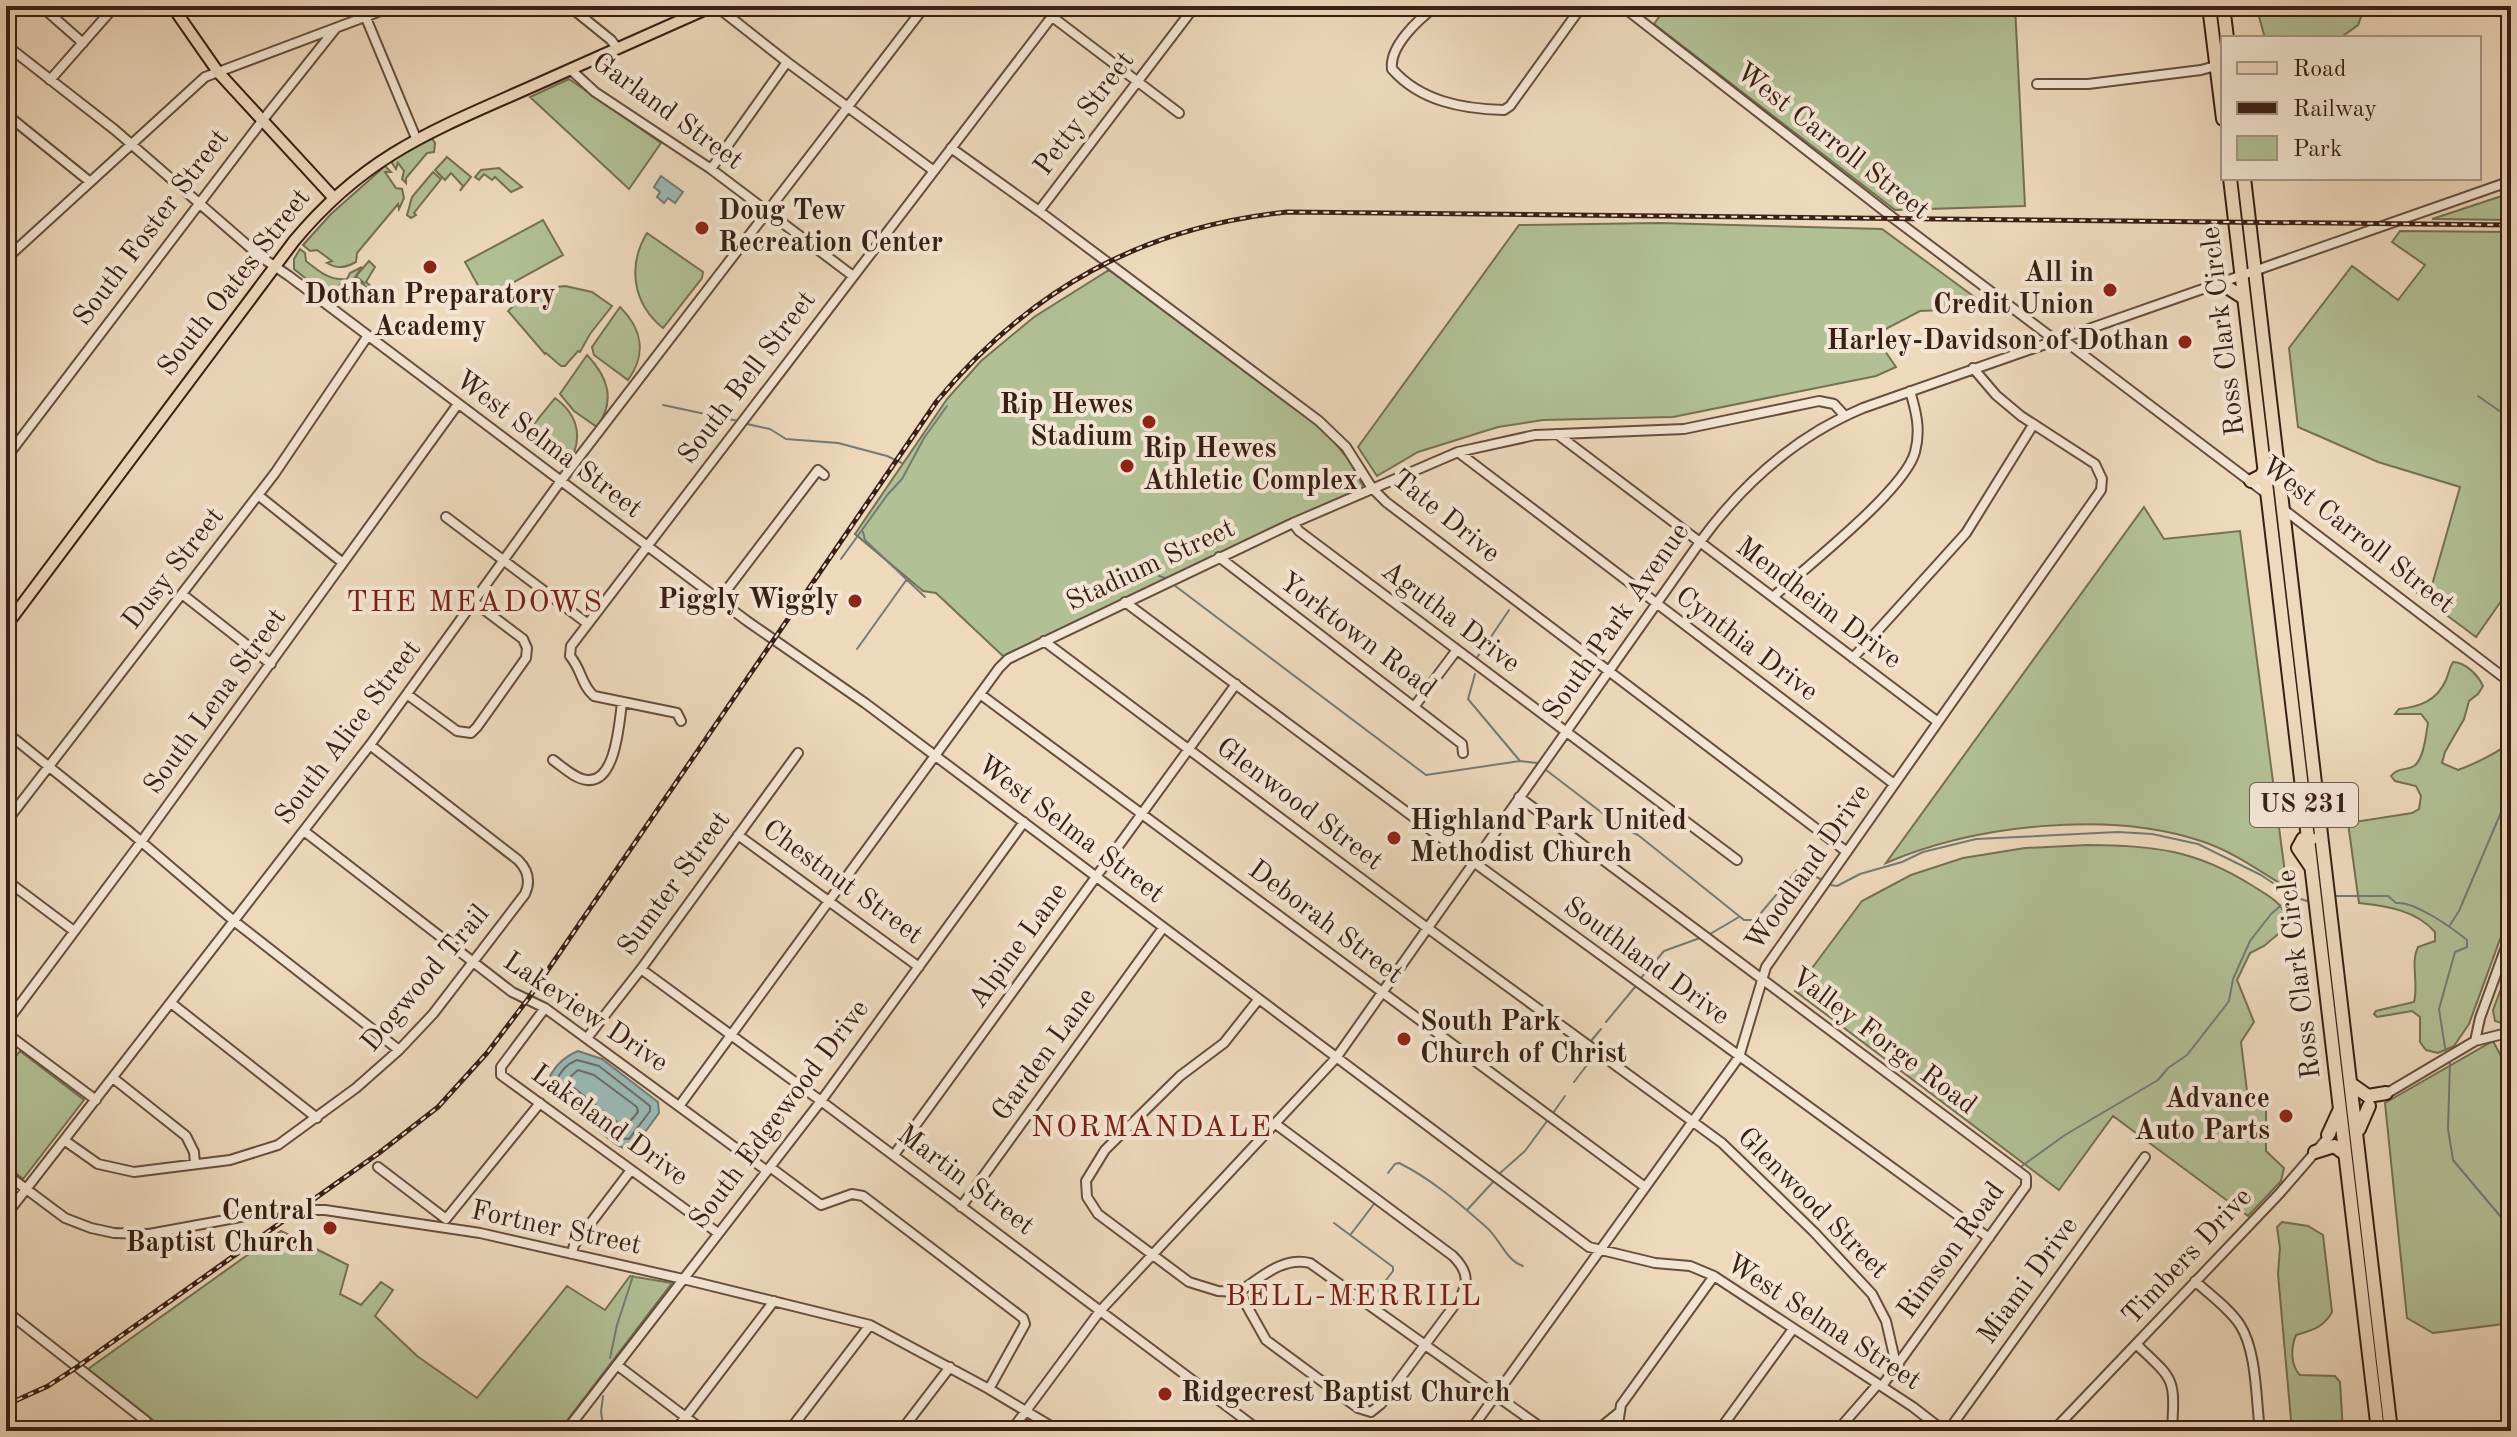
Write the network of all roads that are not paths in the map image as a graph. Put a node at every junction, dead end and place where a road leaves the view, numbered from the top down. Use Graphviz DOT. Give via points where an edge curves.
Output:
graph roads {
  1 [pos="41,6"];
  2 [pos="115,6"];
  3 [pos="172,6"];
  4 [pos="361,6"];
  5 [pos="394,6"];
  6 [pos="569,6"];
  7 [pos="714,6"];
  8 [pos="925,6"];
  9 [pos="1038,6"];
  10 [pos="1060,6"];
  11 [pos="1195,6"];
  12 [pos="1436,6"];
  13 [pos="1582,6"];
  14 [pos="1622,6"];
  15 [pos="2209,6"];
  16 [pos="2223,6"];
  17 [pos="1052,16"];
  18 [pos="366,17"];
  19 [pos="336,28"];
  20 [pos="2227,36"];
  21 [pos="83,43"];
  22 [pos="6,45"];
  23 [pos="617,48"];
  24 [pos="787,62"];
  25 [pos="2220,64"];
  26 [pos="570,69"];
  27 [pos="218,72"];
  28 [pos="50,80"];
  29 [pos="1137,81"];
  30 [pos="2037,84"];
  31 [pos="849,106"];
  32 [pos="1179,113"];
  33 [pos="6,114"];
  34 [pos="262,121"];
  35 [pos="416,138"];
  36 [pos="130,143"];
  37 [pos="951,148"];
  38 [pos="711,169"];
  39 [pos="934,171"];
  40 [pos="2230,180"];
  41 [pos="2244,180"];
  42 [pos="89,181"];
  43 [pos="2511,181"];
  44 [pos="333,197"];
  45 [pos="199,203"];
  46 [pos="1039,211"];
  47 [pos="768,212"];
  48 [pos="6,259"];
  49 [pos="275,266"];
  50 [pos="2255,271"];
  51 [pos="2241,275"];
  52 [pos="853,276"];
  53 [pos="2219,282"];
  54 [pos="2244,298"];
  55 [pos="367,337"];
  56 [pos="2058,339"];
  57 [pos="2263,339"];
  58 [pos="2249,340"];
  59 [pos="1973,368"];
  60 [pos="1910,391"];
  61 [pos="458,404"];
  62 [pos="1845,416"];
  63 [pos="2033,425"];
  64 [pos="2273,425"];
  65 [pos="2259,426"];
  66 [pos="1557,433"];
  67 [pos="1458,452"];
  68 [pos="6,458"];
  69 [pos="2264,471"];
  70 [pos="824,475"];
  71 [pos="2251,481"];
  72 [pos="560,482"];
  73 [pos="1372,488"];
  74 [pos="2267,494"];
  75 [pos="258,495"];
  76 [pos="2283,509"];
  77 [pos="446,517"];
  78 [pos="1293,523"];
  79 [pos="1700,542"];
  80 [pos="647,547"];
  81 [pos="1219,557"];
  82 [pos="503,560"];
  83 [pos="343,563"];
  84 [pos="182,594"];
  85 [pos="1773,597"];
  86 [pos="719,600"];
  87 [pos="474,602"];
  88 [pos="1125,602"];
  89 [pos="1656,605"];
  90 [pos="588,624"];
  91 [pos="6,626"];
  92 [pos="1044,641"];
  93 [pos="1456,651"];
  94 [pos="1853,658"];
  95 [pos="271,664"];
  96 [pos="1609,671"];
  97 [pos="2511,683"];
  98 [pos="1236,684"];
  99 [pos="980,694"];
  100 [pos="408,695"];
  101 [pos="622,703"];
  102 [pos="1414,707"];
  103 [pos="681,721"];
  104 [pos="1938,722"];
  105 [pos="6,732"];
  106 [pos="1565,733"];
  107 [pos="2310,739"];
  108 [pos="2296,741"];
  109 [pos="370,745"];
  110 [pos="1188,749"];
  111 [pos="798,753"];
  112 [pos="1463,753"];
  113 [pos="935,756"];
  114 [pos="553,760"];
  115 [pos="49,765"];
  116 [pos="1894,784"];
  117 [pos="1519,797"];
  118 [pos="1141,814"];
  119 [pos="6,822"];
  120 [pos="1024,822"];
  121 [pos="304,831"];
  122 [pos="738,835"];
  123 [pos="2308,839"];
  124 [pos="141,842"];
  125 [pos="2323,849"];
  126 [pos="1847,852"];
  127 [pos="1737,860"];
  128 [pos="1473,861"];
  129 [pos="1096,877"];
  130 [pos="6,880"];
  131 [pos="829,901"];
  132 [pos="234,921"];
  133 [pos="1163,928"];
  134 [pos="1428,928"];
  135 [pos="74,931"];
  136 [pos="2511,933"];
  137 [pos="473,962"];
  138 [pos="919,967"];
  139 [pos="641,969"];
  140 [pos="1761,977"];
  141 [pos="1383,994"];
  142 [pos="1258,1000"];
  143 [pos="171,1003"];
  144 [pos="545,1008"];
  145 [pos="6,1023"];
  146 [pos="2511,1032"];
  147 [pos="6,1033"];
  148 [pos="732,1036"];
  149 [pos="587,1038"];
  150 [pos="2475,1041"];
  151 [pos="399,1050"];
  152 [pos="1739,1057"];
  153 [pos="1336,1058"];
  154 [pos="113,1078"];
  155 [pos="2351,1084"];
  156 [pos="2386,1093"];
  157 [pos="96,1100"];
  158 [pos="821,1101"];
  159 [pos="540,1103"];
  160 [pos="680,1105"];
  161 [pos="2369,1106"];
  162 [pos="2340,1108"];
  163 [pos="2354,1115"];
  164 [pos="317,1118"];
  165 [pos="1693,1121"];
  166 [pos="1277,1125"];
  167 [pos="2342,1128"];
  168 [pos="2328,1135"];
  169 [pos="2357,1136"];
  170 [pos="64,1140"];
  171 [pos="2315,1152"];
  172 [pos="2345,1154"];
  173 [pos="894,1155"];
  174 [pos="2145,1157"];
  175 [pos="195,1164"];
  176 [pos="378,1167"];
  177 [pos="769,1169"];
  178 [pos="631,1170"];
  179 [pos="6,1174"];
  180 [pos="2027,1180"];
  181 [pos="1645,1187"];
  182 [pos="26,1190"];
  183 [pos="961,1207"];
  184 [pos="6,1215"];
  185 [pos="446,1223"];
  186 [pos="718,1233"];
  187 [pos="1989,1238"];
  188 [pos="1600,1250"];
  189 [pos="572,1254"];
  190 [pos="1152,1255"];
  191 [pos="1714,1276"];
  192 [pos="683,1279"];
  193 [pos="2195,1281"];
  194 [pos="2361,1290"];
  195 [pos="1239,1292"];
  196 [pos="2376,1299"];
  197 [pos="774,1301"];
  198 [pos="6,1311"];
  199 [pos="1100,1311"];
  200 [pos="870,1325"];
  201 [pos="1793,1329"];
  202 [pos="2374,1336"];
  203 [pos="2136,1344"];
  204 [pos="1425,1345"];
  205 [pos="1899,1364"];
  206 [pos="617,1365"];
  207 [pos="950,1367"];
  208 [pos="1880,1385"];
  209 [pos="989,1389"];
  210 [pos="1495,1395"];
  211 [pos="1026,1411"];
  212 [pos="1619,1412"];
  213 [pos="686,1417"];
  214 [pos="138,1431"];
  215 [pos="566,1431"];
  216 [pos="675,1431"];
  217 [pos="704,1431"];
  218 [pos="789,1431"];
  219 [pos="901,1431"];
  220 [pos="1011,1431"];
  221 [pos="1059,1431"];
  222 [pos="1260,1431"];
  223 [pos="1470,1431"];
  224 [pos="1546,1431"];
  225 [pos="1596,1431"];
  226 [pos="1617,1431"];
  227 [pos="1719,1431"];
  228 [pos="1837,1431"];
  229 [pos="1946,1431"];
  230 [pos="2053,1431"];
  231 [pos="2172,1431"];
  232 [pos="2260,1431"];
  233 [pos="2378,1431"];
  234 [pos="2391,1431"];
  1 -- 21 [label="street"];
  2 -- 21 [label="street"];
  3 -- 27 [label="main road"];
  4 -- 18 [label="street"];
  5 -- 18 [label="street"];
  6 -- 23 [label="street, Garland Street"];
  7 -- 23 [label="main road, South Oates Street"];
  7 -- 24 [label="street"];
  8 -- 31 [label="street, South Alice Street"];
  9 -- 17 [label="street"];
  10 -- 17 [label="street, South Bell Street"];
  11 -- 29 [label="street, Petty Street"];
  12 -- 13 [label="street" via="1396,49 1392,69 1429,98 1504,110"];
  14 -- 56 [label="street, West Carroll Street"];
  15 -- 25 [label="highway"];
  16 -- 20 [label="highway"];
  17 -- 29 [label="street"];
  17 -- 37 [label="street, South Bell Street"];
  18 -- 19 [label="street"];
  18 -- 35 [label="street"];
  19 -- 27 [label="street"];
  19 -- 34 [label="street, South Foster Street"];
  21 -- 28 [label="street"];
  22 -- 28 [label="street, West Selma Street"];
  23 -- 26 [label="main road, South Oates Street"];
  24 -- 31 [label="street"];
  24 -- 38 [label="street"];
  25 -- 30 [label="street" via="2088,84"];
  26 -- 35 [label="main road, South Oates Street"];
  26 -- 38 [label="street, Garland Street" via="616,107"];
  27 -- 34 [label="main road"];
  27 -- 36 [label="street" via="194,84"];
  28 -- 36 [label="street, West Selma Street"];
  29 -- 32 [label="street"];
  29 -- 46 [label="street, Petty Street"];
  31 -- 39 [label="street"];
  31 -- 47 [label="street, South Alice Street"];
  33 -- 42 [label="street"];
  34 -- 44 [label="main road"];
  34 -- 45 [label="street, South Foster Street"];
  35 -- 44 [label="main road, South Oates Street"];
  36 -- 42 [label="street"];
  36 -- 45 [label="street, West Selma Street"];
  37 -- 39 [label="street, South Bell Street"];
  37 -- 46 [label="street, Tate Drive"];
  38 -- 47 [label="street, Garland Street"];
  39 -- 52 [label="street, South Bell Street"];
  40 -- 51 [label="highway, Ross Clark Circle / US 231"];
  41 -- 50 [label="highway, Ross Clark Circle / US 231"];
  42 -- 48 [label="street"];
  43 -- 50 [label="street, South Park Avenue"];
  44 -- 49 [label="main road, South Oates Street"];
  45 -- 49 [label="street, West Selma Street"];
  45 -- 68 [label="street, South Foster Street"];
  46 -- 73 [label="street, Tate Drive" via="1330,429"];
  47 -- 52 [label="street, Garland Street"];
  47 -- 72 [label="street, South Alice Street"];
  49 -- 55 [label="street, West Selma Street"];
  49 -- 91 [label="main road, South Oates Street"];
  50 -- 51 [label="street, South Park Avenue"];
  50 -- 57 [label="highway, Ross Clark Circle / US 231"];
  51 -- 53 [label="street, South Park Avenue"];
  51 -- 54 [label="highway, Ross Clark Circle / US 231"];
  52 -- 80 [label="street, South Bell Street"];
  53 -- 54 [label="highway"];
  53 -- 56 [label="street, South Park Avenue"];
  54 -- 58 [label="highway, Ross Clark Circle / US 231"];
  55 -- 61 [label="street, West Selma Street"];
  55 -- 75 [label="street, Dusy Street"];
  56 -- 59 [label="street, South Park Avenue"];
  56 -- 71 [label="street, West Carroll Street"];
  57 -- 58 [label="highway"];
  57 -- 64 [label="highway, Ross Clark Circle / US 231"];
  58 -- 65 [label="highway, Ross Clark Circle / US 231"];
  59 -- 60 [label="street, South Park Avenue"];
  59 -- 63 [label="street, Woodland Drive"];
  60 -- 62 [label="street, South Park Avenue"];
  60 -- 85 [label="street" via="1918,435 1906,474"];
  61 -- 72 [label="street, West Selma Street"];
  61 -- 83 [label="street, South Lena Street"];
  62 -- 66 [label="street, Stadium Street" via="1837,405 1819,401 1664,432"];
  62 -- 79 [label="street, South Park Avenue" via="1768,466"];
  63 -- 94 [label="street" via="1966,533"];
  63 -- 104 [label="street, Woodland Drive" via="2095,464 2101,490"];
  64 -- 65 [label="highway"];
  64 -- 76 [label="highway, Ross Clark Circle / US 231"];
  65 -- 69 [label="highway, Ross Clark Circle / US 231"];
  66 -- 67 [label="street, Stadium Street"];
  66 -- 79 [label="street, Mendheim Drive"];
  67 -- 73 [label="street, Stadium Street"];
  67 -- 89 [label="street, Cynthia Drive"];
  69 -- 71 [label="highway"];
  69 -- 74 [label="highway, Ross Clark Circle / US 231"];
  70 -- 86 [label="street" via="818,470"];
  71 -- 74 [label="street, West Carroll Street"];
  72 -- 80 [label="street, West Selma Street"];
  72 -- 82 [label="street, South Alice Street"];
  73 -- 78 [label="street, Stadium Street"];
  73 -- 96 [label="street, Tate Drive"];
  74 -- 76 [label="street, West Carroll Street"];
  74 -- 108 [label="highway, Ross Clark Circle / US 231"];
  75 -- 83 [label="street"];
  75 -- 84 [label="street, Dusy Street"];
  76 -- 97 [label="street, West Carroll Street"];
  76 -- 107 [label="highway, Ross Clark Circle / US 231"];
  77 -- 82 [label="street"];
  78 -- 81 [label="street, Stadium Street"];
  78 -- 93 [label="street, Agutha Drive"];
  79 -- 85 [label="street, Mendheim Drive"];
  79 -- 89 [label="street, South Park Avenue"];
  80 -- 86 [label="street, West Selma Street"];
  80 -- 90 [label="street, South Bell Street"];
  81 -- 88 [label="street, Stadium Street"];
  81 -- 102 [label="street, Yorktown Road"];
  82 -- 87 [label="street, South Alice Street"];
  82 -- 90 [label="street"];
  83 -- 95 [label="street, South Lena Street"];
  84 -- 95 [label="street"];
  84 -- 115 [label="street, Dusy Street"];
  85 -- 94 [label="street, Mendheim Drive"];
  86 -- 113 [label="street, West Selma Street"];
  87 -- 100 [label="street, South Alice Street"];
  87 -- 100 [label="street" via="523,639 528,651 477,727 471,733 459,732"];
  88 -- 92 [label="street, Stadium Street"];
  88 -- 98 [label="street, Southland Drive"];
  89 -- 96 [label="street, South Park Avenue"];
  89 -- 116 [label="street, Cynthia Drive"];
  90 -- 101 [label="street, South Bell Street" via="571,646 570,656 589,693"];
  92 -- 99 [label="street, Stadium Street" via="1005,662"];
  92 -- 110 [label="street, Glenwood Street"];
  93 -- 102 [label="street"];
  93 -- 106 [label="street, Agutha Drive"];
  94 -- 104 [label="street, Mendheim Drive"];
  95 -- 124 [label="street, South Lena Street"];
  96 -- 106 [label="street, South Park Avenue"];
  96 -- 126 [label="street, Tate Drive"];
  98 -- 110 [label="street, Alpine Lane"];
  98 -- 128 [label="street, Southland Drive"];
  99 -- 113 [label="street, Stadium Street"];
  99 -- 118 [label="street, Deborah Street"];
  100 -- 109 [label="street, South Alice Street"];
  101 -- 103 [label="street" via="677,713"];
  101 -- 114 [label="street" via="611,763 603,774 583,779"];
  102 -- 112 [label="street, Yorktown Road" via="1462,744"];
  104 -- 116 [label="street, Woodland Drive"];
  105 -- 115 [label="street"];
  106 -- 117 [label="street, South Park Avenue"];
  106 -- 127 [label="street, Agutha Drive"];
  107 -- 108 [label="highway"];
  107 -- 125 [label="highway, Ross Clark Circle / US 231"];
  108 -- 123 [label="highway, Ross Clark Circle / US 231"];
  109 -- 121 [label="street, South Alice Street"];
  109 -- 137 [label="street, Dogwood Trail" via="526,870 525,894"];
  110 -- 118 [label="street, Alpine Lane"];
  110 -- 134 [label="street, Glenwood Street"];
  111 -- 122 [label="street, Sumter Street"];
  113 -- 120 [label="street, West Selma Street"];
  113 -- 131 [label="street, Stadium Street"];
  115 -- 119 [label="street, Dusy Street"];
  115 -- 124 [label="street"];
  116 -- 126 [label="street, Woodland Drive"];
  117 -- 128 [label="street, South Park Avenue"];
  117 -- 140 [label="street, Valley Forge Road"];
  118 -- 129 [label="street, Alpine Lane"];
  118 -- 141 [label="street, Deborah Street"];
  120 -- 129 [label="street, West Selma Street"];
  120 -- 138 [label="street, South Edgewood Drive"];
  121 -- 132 [label="street, South Alice Street"];
  121 -- 137 [label="street, Lakeview Drive"];
  122 -- 131 [label="street, Chestnut Street"];
  122 -- 139 [label="street, Sumter Street"];
  123 -- 125 [label="highway"];
  123 -- 162 [label="highway, Ross Clark Circle / US 231"];
  124 -- 132 [label="street"];
  124 -- 135 [label="street, South Lena Street"];
  125 -- 155 [label="highway, Ross Clark Circle / US 231"];
  126 -- 140 [label="street, Woodland Drive"];
  128 -- 134 [label="street, South Park Avenue"];
  128 -- 152 [label="street, Southland Drive"];
  129 -- 133 [label="street, West Selma Street"];
  129 -- 173 [label="street, Alpine Lane"];
  130 -- 135 [label="street"];
  131 -- 138 [label="street, Chestnut Street"];
  131 -- 148 [label="street, Stadium Street"];
  132 -- 143 [label="street, South Alice Street"];
  132 -- 151 [label="street"];
  133 -- 142 [label="street, West Selma Street"];
  133 -- 183 [label="street, Garden Lane"];
  134 -- 141 [label="street, South Park Avenue"];
  134 -- 165 [label="street, Glenwood Street"];
  135 -- 145 [label="street, South Lena Street"];
  136 -- 150 [label="street"];
  137 -- 144 [label="street, Lakeview Drive" via="515,994"];
  137 -- 151 [label="street, Dogwood Trail"];
  138 -- 158 [label="street, South Edgewood Drive"];
  139 -- 148 [label="street, Martin Street"];
  139 -- 149 [label="street, Sumter Street"];
  140 -- 152 [label="street, Woodland Drive"];
  140 -- 180 [label="street, Valley Forge Road"];
  141 -- 153 [label="street, South Park Avenue"];
  141 -- 181 [label="street, Deborah Street"];
  142 -- 153 [label="street, West Selma Street"];
  142 -- 190 [label="street" via="1224,1043 1170,1085 1105,1150 1089,1174 1086,1190 1094,1208"];
  143 -- 154 [label="street, South Alice Street"];
  143 -- 164 [label="street"];
  144 -- 149 [label="street, Lakeview Drive"];
  144 -- 159 [label="street, Lakeland Drive" via="500,1071"];
  146 -- 150 [label="street"];
  147 -- 157 [label="street"];
  148 -- 158 [label="street, Martin Street"];
  148 -- 160 [label="street, Stadium Street"];
  149 -- 160 [label="street, Lakeview Drive"];
  150 -- 156 [label="street"];
  151 -- 164 [label="street, Dogwood Trail"];
  152 -- 165 [label="street, Woodland Drive"];
  152 -- 187 [label="street, Southland Drive"];
  153 -- 166 [label="street, South Park Avenue"];
  153 -- 188 [label="street, West Selma Street" via="1589,1247"];
  154 -- 157 [label="street, South Alice Street"];
  154 -- 175 [label="street" via="186,1136"];
  155 -- 156 [label="highway" via="2368,1096"];
  155 -- 163 [label="highway, Ross Clark Circle / US 231"];
  156 -- 161 [label="street"];
  157 -- 170 [label="street, South Alice Street"];
  158 -- 173 [label="street, Martin Street"];
  158 -- 177 [label="street, South Edgewood Drive"];
  159 -- 178 [label="street, Lakeland Drive"];
  159 -- 185 [label="street"];
  160 -- 177 [label="street, Lakeview Drive"];
  161 -- 163 [label="street"];
  161 -- 169 [label="highway"];
  162 -- 163 [label="street"];
  162 -- 167 [label="highway, Ross Clark Circle / US 231"];
  162 -- 168 [label="highway"];
  163 -- 169 [label="highway, Ross Clark Circle / US 231"];
  164 -- 175 [label="street, Dogwood Trail" via="263,1152"];
  165 -- 181 [label="street, Woodland Drive"];
  165 -- 205 [label="street, Glenwood Street" via="1741,1159 1864,1285 1882,1311"];
  166 -- 190 [label="street, South Park Avenue"];
  166 -- 204 [label="street" via="1460,1263 1467,1275 1463,1293"];
  167 -- 168 [label="street, Timbers Drive"];
  167 -- 169 [label="street"];
  167 -- 172 [label="highway, Ross Clark Circle / US 231"];
  168 -- 171 [label="street, Timbers Drive"];
  169 -- 196 [label="highway, Ross Clark Circle / US 231"];
  170 -- 175 [label="street, Dogwood Trail" via="112,1169 145,1172"];
  170 -- 182 [label="street, South Alice Street"];
  171 -- 172 [label="highway" via="2329,1146"];
  171 -- 193 [label="street, Timbers Drive"];
  172 -- 194 [label="highway, Ross Clark Circle / US 231"];
  173 -- 183 [label="street, Martin Street"];
  174 -- 229 [label="street, Miami Drive"];
  176 -- 185 [label="street"];
  177 -- 186 [label="street, South Edgewood Drive"];
  177 -- 209 [label="street, Lakeview Drive" via="821,1205 852,1194 863,1196 1023,1318 1025,1324"];
  178 -- 186 [label="street, Lakeland Drive"];
  178 -- 189 [label="street"];
  179 -- 182 [label="street, Fortner Street"];
  180 -- 187 [label="street, Rimson Road"];
  181 -- 188 [label="street, Woodland Drive"];
  182 -- 184 [label="street, South Alice Street"];
  182 -- 185 [label="street, Fortner Street" via="78,1224 127,1235 292,1209"];
  183 -- 199 [label="street, Martin Street"];
  185 -- 189 [label="street, Fortner Street"];
  186 -- 192 [label="street, South Edgewood Drive"];
  187 -- 205 [label="street, Rimson Road"];
  188 -- 191 [label="street, West Selma Street" via="1690,1266"];
  188 -- 210 [label="street, Woodland Drive"];
  189 -- 192 [label="street, Fortner Street"];
  190 -- 195 [label="street" via="1194,1284"];
  190 -- 199 [label="street, South Park Avenue"];
  191 -- 201 [label="street, West Selma Street"];
  191 -- 212 [label="street"];
  192 -- 197 [label="street, Fortner Street"];
  192 -- 206 [label="street, South Edgewood Drive"];
  193 -- 203 [label="street, Timbers Drive"];
  193 -- 232 [label="street" via="2245,1334"];
  194 -- 196 [label="highway"];
  194 -- 202 [label="highway, Ross Clark Circle / US 231"];
  195 -- 204 [label="street" via="1283,1264 1310,1263"];
  195 -- 204 [label="street" via="1266,1340 1364,1411 1378,1408"];
  196 -- 202 [label="highway, Ross Clark Circle / US 231"];
  197 -- 200 [label="street, Fortner Street"];
  197 -- 213 [label="street"];
  198 -- 214 [label="street" via="146,1421"];
  199 -- 211 [label="street, South Park Avenue"];
  199 -- 222 [label="street, Martin Street"];
  200 -- 207 [label="street, Fortner Street"];
  200 -- 218 [label="street"];
  201 -- 208 [label="street, West Selma Street"];
  201 -- 227 [label="street"];
  202 -- 233 [label="highway, Ross Clark Circle / US 231"];
  202 -- 234 [label="highway, Ross Clark Circle / US 231"];
  203 -- 230 [label="street, Timbers Drive"];
  203 -- 231 [label="street" via="2170,1378"];
  204 -- 210 [label="street"];
  205 -- 208 [label="street, Rimson Road"];
  206 -- 213 [label="street"];
  206 -- 215 [label="street, South Edgewood Drive"];
  207 -- 209 [label="street, Fortner Street"];
  207 -- 219 [label="street"];
  208 -- 228 [label="street, Rimson Road"];
  208 -- 229 [label="street, West Selma Street"];
  209 -- 211 [label="street, Fortner Street"];
  210 -- 223 [label="street, Woodland Drive"];
  210 -- 224 [label="street"];
  211 -- 220 [label="street, South Park Avenue"];
  211 -- 221 [label="street, Fortner Street"];
  212 -- 225 [label="street"];
  212 -- 226 [label="street"];
  213 -- 216 [label="street"];
  213 -- 217 [label="street"];
}
